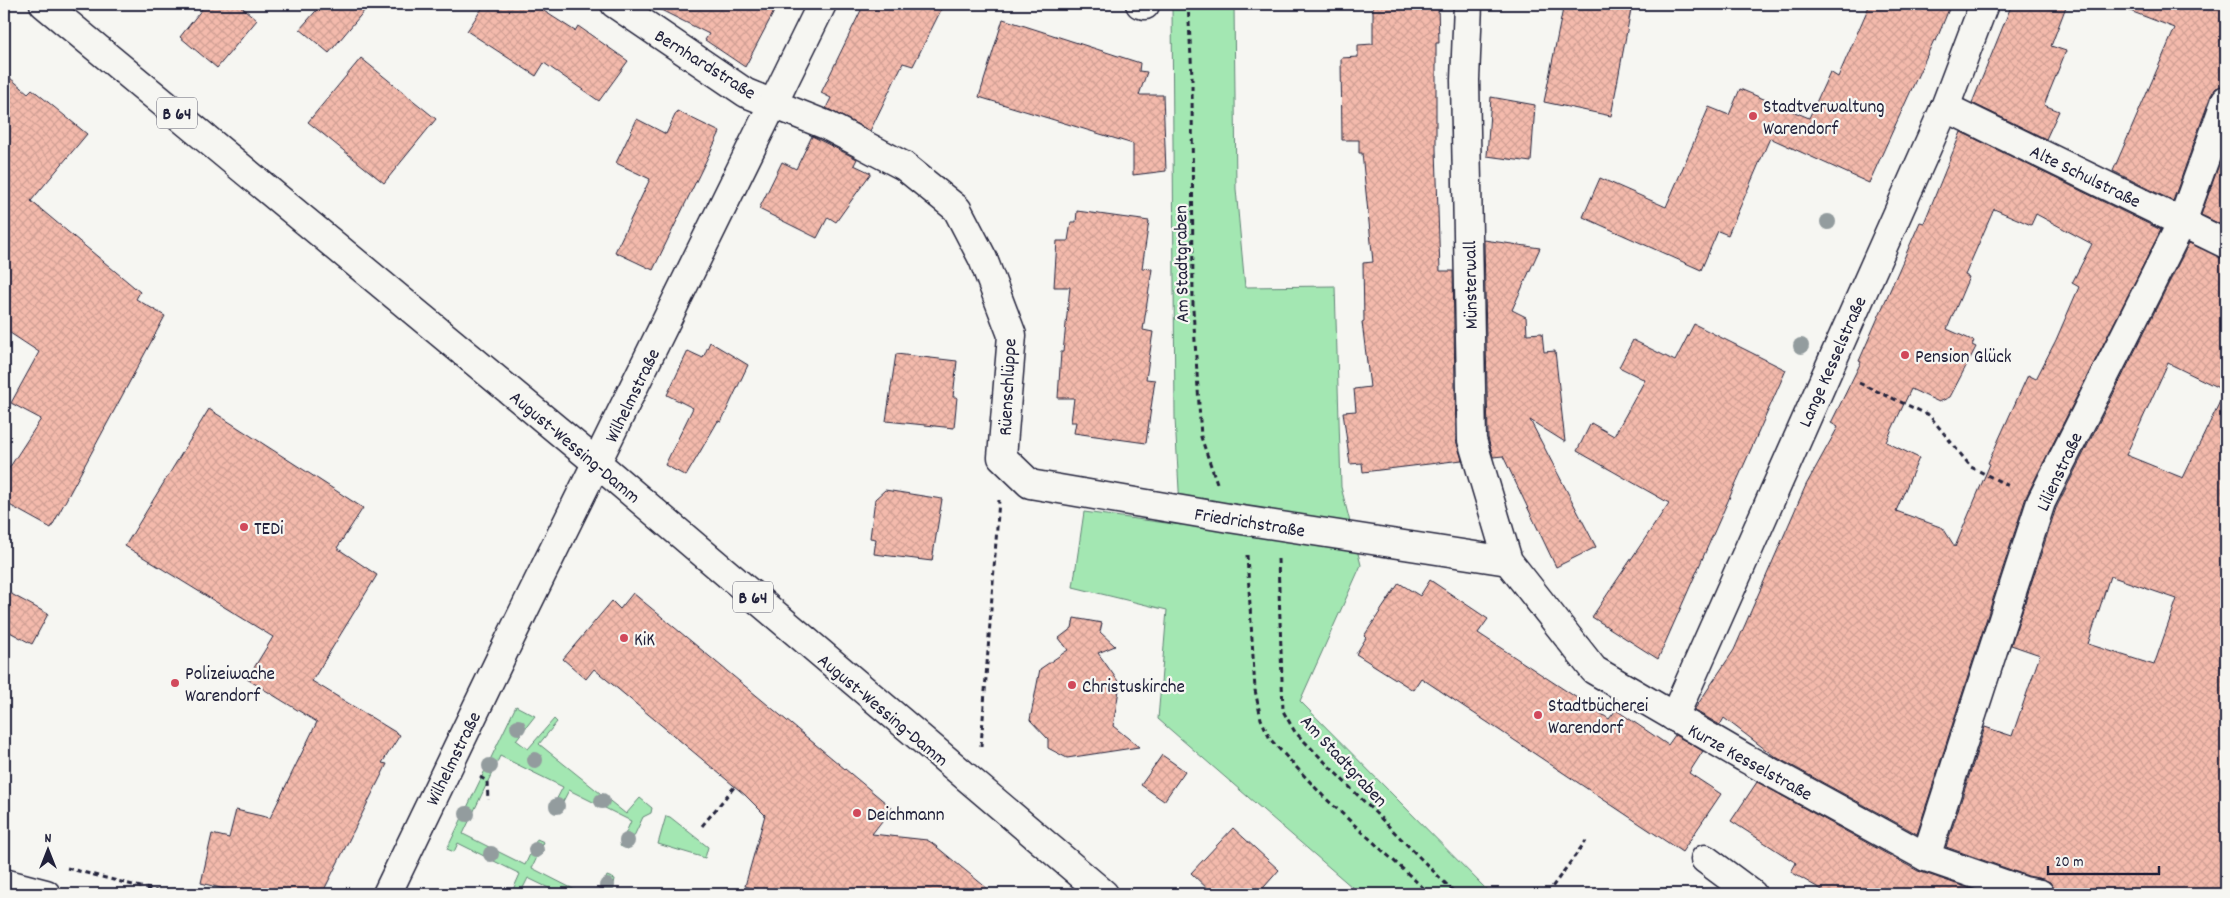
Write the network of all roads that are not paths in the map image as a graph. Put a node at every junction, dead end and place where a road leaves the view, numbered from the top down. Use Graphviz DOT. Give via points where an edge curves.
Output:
graph roads {
  1 [pos="44,4"];
  2 [pos="614,4"];
  3 [pos="822,4"];
  4 [pos="1468,4"];
  5 [pos="1984,4"];
  6 [pos="2226,100"];
  7 [pos="774,103"];
  8 [pos="1945,107"];
  9 [pos="2182,222"];
  10 [pos="2226,244"];
  11 [pos="1002,457"];
  12 [pos="597,463"];
  13 [pos="1508,561"];
  14 [pos="1674,718"];
  15 [pos="1926,857"];
  16 [pos="1705,858"];
  17 [pos="4,883"];
  18 [pos="46,894"];
  19 [pos="387,894"];
  20 [pos="1104,894"];
  21 [pos="1752,894"];
  22 [pos="2040,894"];
  1 -- 12 [label="street, August-Wessing-Damm / B 64"];
  2 -- 7 [label="street, Bernhardstraße" via="746,93"];
  3 -- 7 [label="street, Wilhelmstraße"];
  4 -- 13 [label="street, Münsterwall" via="1465,80 1472,440"];
  5 -- 8 [label="street, Lange Kesselstraße"];
  6 -- 9 [label="street, Lilienstraße"];
  7 -- 11 [label="street, Rüenschlüppe" via="826,125 904,166 957,208 983,259 1012,335"];
  7 -- 12 [label="street, Wilhelmstraße"];
  8 -- 9 [label="street, Alte Schulstraße"];
  8 -- 14 [label="street, Lange Kesselstraße"];
  9 -- 10 [label="street, Alte Schulstraße"];
  9 -- 15 [label="street, Lilienstraße" via="2041,502"];
  11 -- 13 [label="street, Friedrichstraße" via="1030,484"];
  12 -- 19 [label="street, Wilhelmstraße"];
  12 -- 20 [label="street, August-Wessing-Damm / B 64"];
  13 -- 14 [label="street, Kurze Kesselstraße" via="1594,670"];
  14 -- 15 [label="street, Kurze Kesselstraße"];
  15 -- 22 [label="street, Kurze Kesselstraße"];
  16 -- 21 [label="street"];
  17 -- 18 [label="street"];
}
